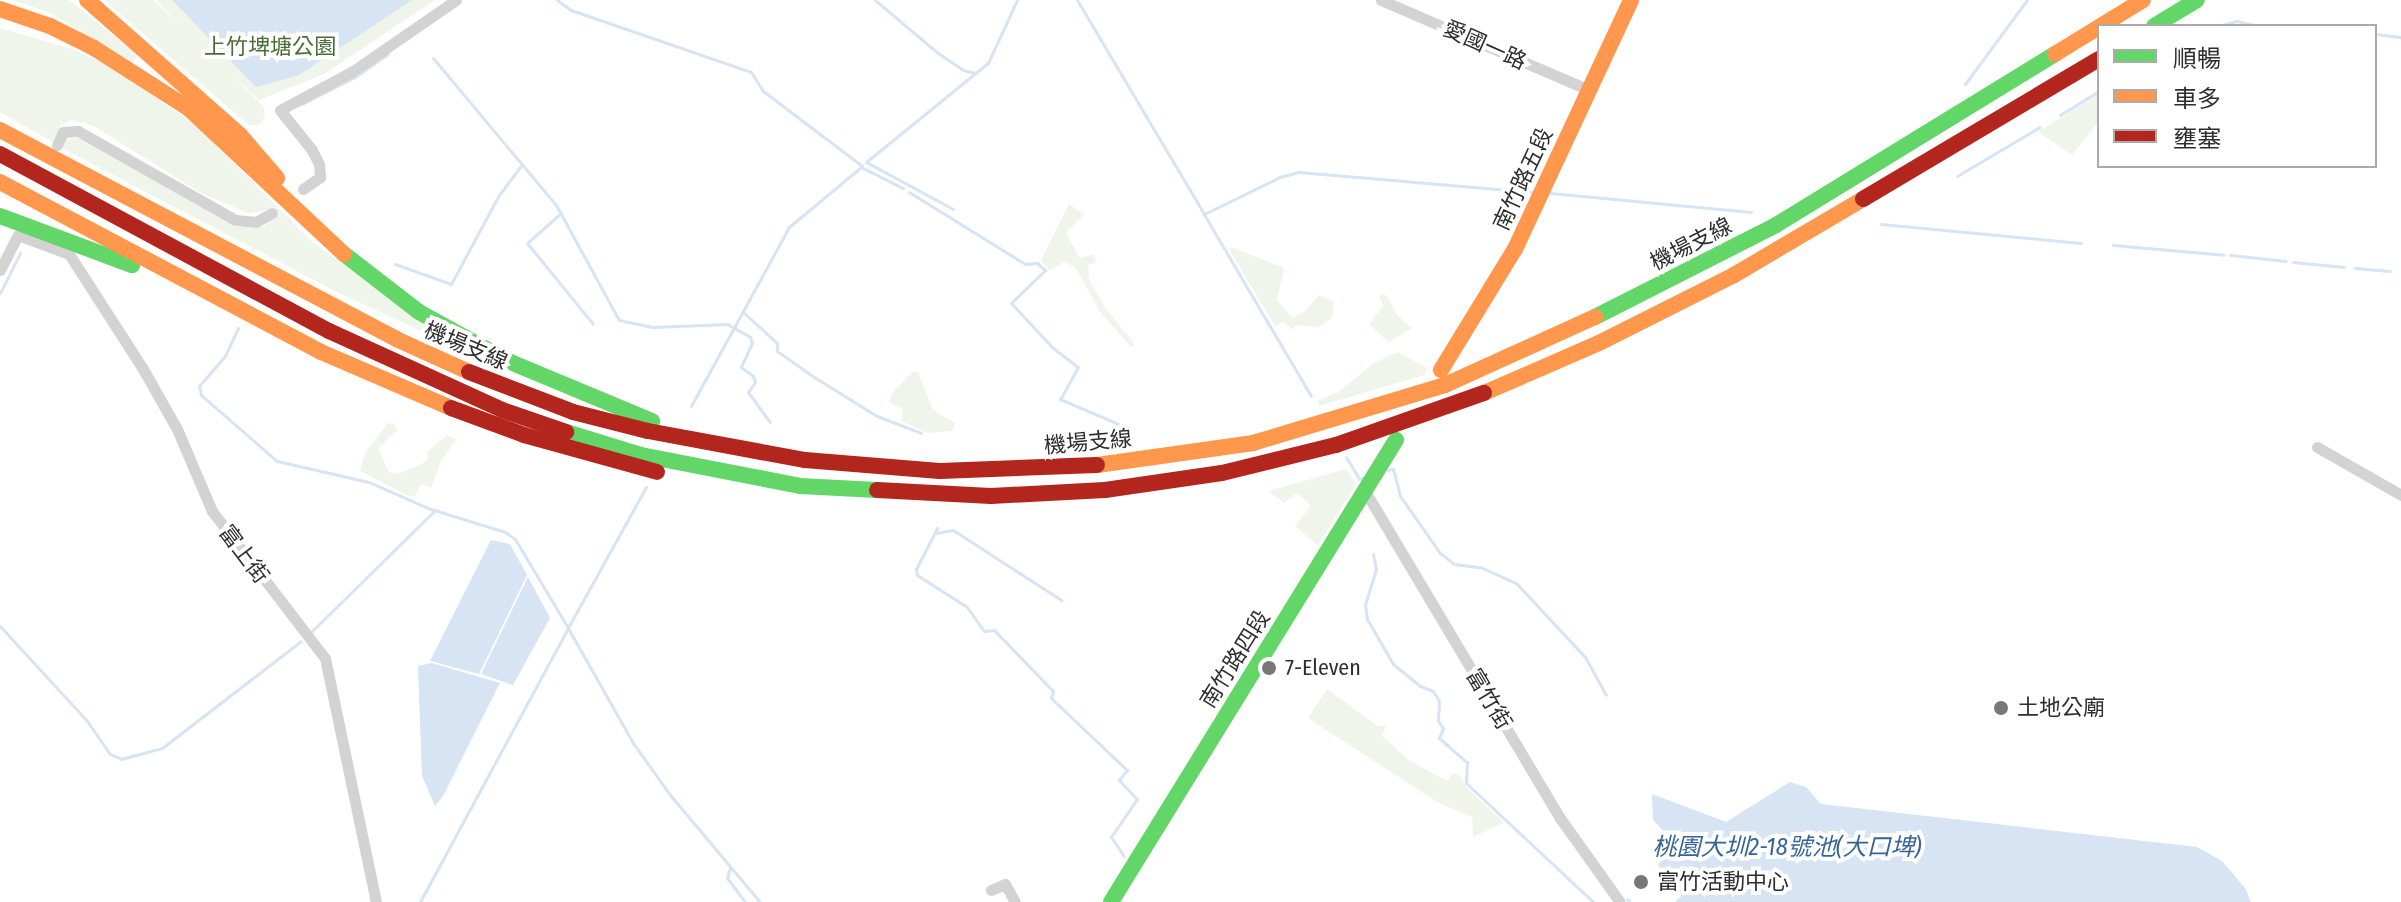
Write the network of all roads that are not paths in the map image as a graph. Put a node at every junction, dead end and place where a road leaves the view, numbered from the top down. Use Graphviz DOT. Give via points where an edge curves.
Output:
graph roads {
  1 [pos="456,0"];
  2 [pos="1381,0"];
  3 [pos="1631,0"];
  4 [pos="2143,0"];
  5 [pos="2197,0"];
  6 [pos="89,2"];
  7 [pos="0,9"];
  8 [pos="0,22"];
  9 [pos="2104,24"];
  10 [pos="2157,24"];
  11 [pos="2097,28"];
  12 [pos="94,48"];
  13 [pos="2097,60"];
  14 [pos="1589,90"];
  15 [pos="0,130"];
  16 [pos="57,145"];
  17 [pos="0,154"];
  18 [pos="0,184"];
  19 [pos="303,189"];
  20 [pos="272,213"];
  21 [pos="0,216"];
  22 [pos="335,245"];
  23 [pos="0,270"];
  24 [pos="236,307"];
  25 [pos="1441,370"];
  26 [pos="1396,440"];
  27 [pos="716,445"];
  28 [pos="2317,447"];
  29 [pos="800,486"];
  30 [pos="1365,491"];
  31 [pos="2401,495"];
  32 [pos="991,890"];
  33 [pos="376,902"];
  34 [pos="1015,902"];
  35 [pos="1111,902"];
  36 [pos="1620,902"];
  1 -- 19 [label="street" via="353,71 280,110 319,164 320,177"];
  2 -- 14 [label="street, 愛國一路"];
  3 -- 14 [label="main road, 南竹路五段"];
  4 -- 9 [label="main road, 機場支線"];
  5 -- 10 [label="main road"];
  6 -- 22 [label="main road" via="240,135"];
  7 -- 12 [label="main road"];
  8 -- 12 [label="main road"];
  11 -- 27 [label="main road, 機場支線" via="1776,225 1584,323 1445,385 1253,443 1101,465 989,471 874,468"];
  12 -- 22 [label="main road" via="188,108"];
  13 -- 29 [label="main road, 機場支線" via="1662,313 1490,391 1336,445 1222,473 1105,490 940,496"];
  14 -- 25 [label="main road, 南竹路五段" via="1515,249"];
  15 -- 27 [label="main road, 機場支線" via="396,339 490,382 573,412"];
  16 -- 20 [label="street" via="63,132 78,131 235,220 256,222"];
  17 -- 29 [label="main road, 機場支線" via="329,331 502,410 641,455"];
  18 -- 24 [label="main road"];
  21 -- 24 [label="main road"];
  22 -- 27 [label="main road" via="397,296 465,340 566,388"];
  23 -- 33 [label="street, 富上街" via="18,235 69,254 177,429 212,511 325,658"];
  24 -- 29 [label="main road" via="413,394 524,435 663,473"];
  26 -- 30 [label="main road, 南竹路四段"];
  28 -- 31 [label="street"];
  30 -- 35 [label="main road, 南竹路四段"];
  30 -- 36 [label="street, 富竹街" via="1560,818"];
  32 -- 34 [label="street" via="1005,884"];
}
